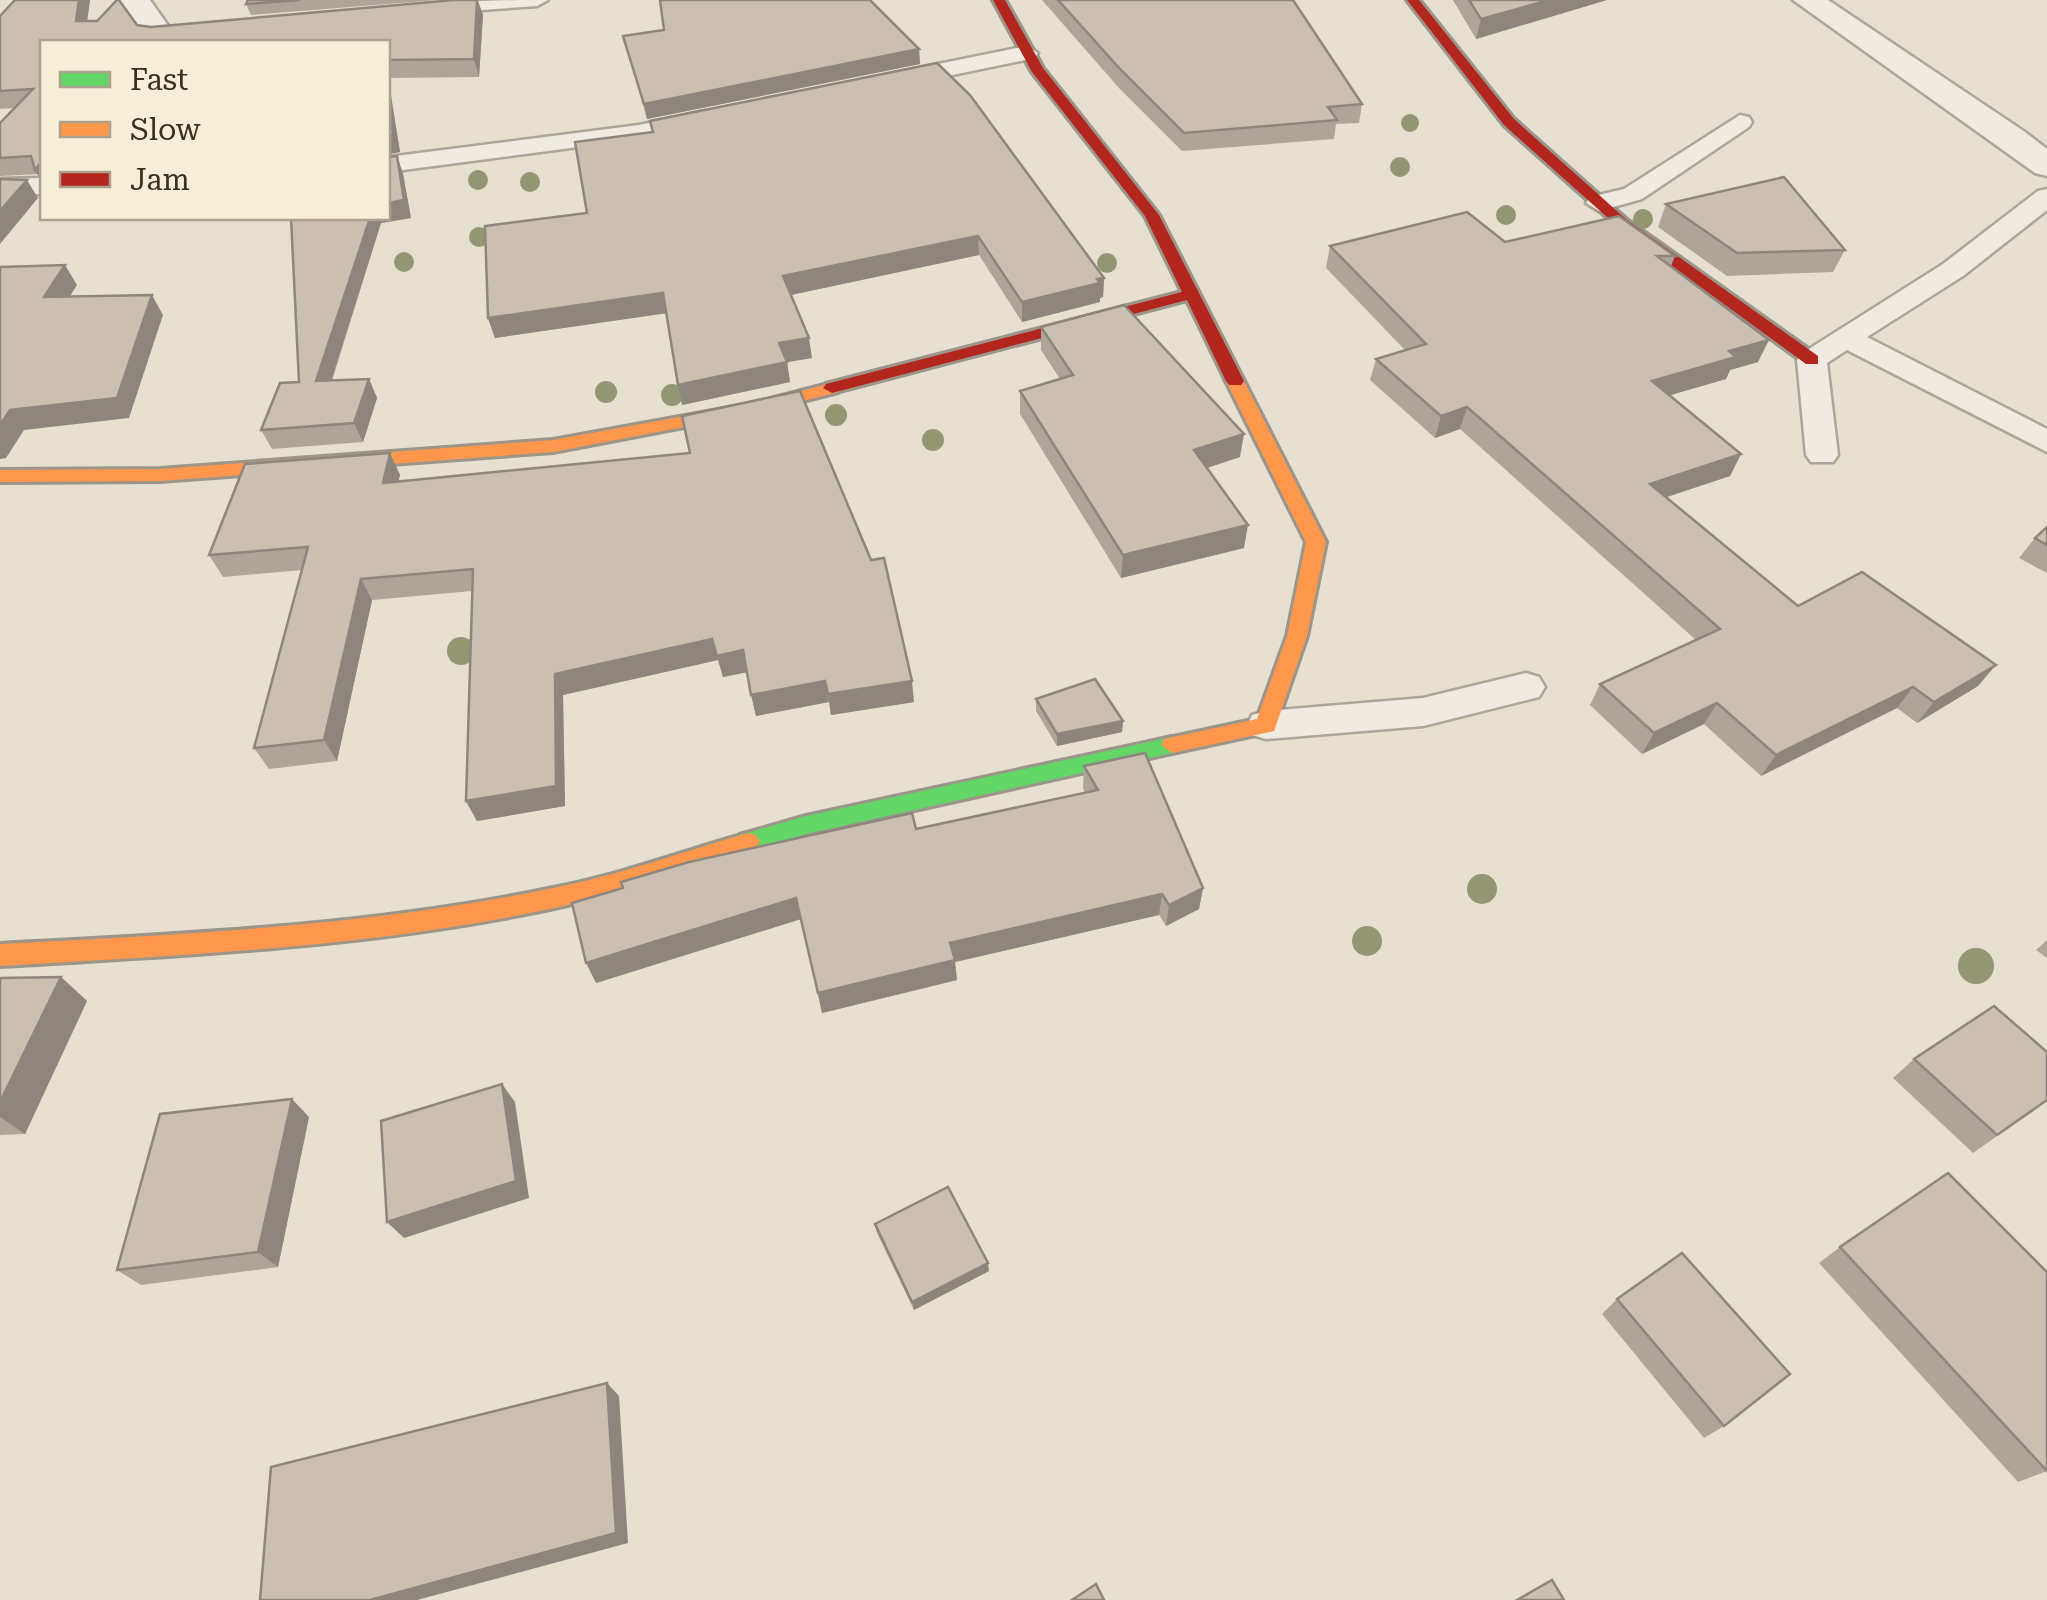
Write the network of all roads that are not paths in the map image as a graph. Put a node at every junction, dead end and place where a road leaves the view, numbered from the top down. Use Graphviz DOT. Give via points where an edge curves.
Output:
graph roads {
  1 [pos="135,0"];
  2 [pos="537,0"];
  3 [pos="1000,0"];
  4 [pos="1414,0"];
  5 [pos="1808,0"];
  6 [pos="408,10"];
  7 [pos="168,33"];
  8 [pos="1027,54"];
  9 [pos="872,84"];
  10 [pos="736,112"];
  11 [pos="1740,122"];
  12 [pos="390,165"];
  13 [pos="2047,166"];
  14 [pos="40,186"];
  15 [pos="0,187"];
  16 [pos="2047,197"];
  17 [pos="1599,203"];
  18 [pos="1192,294"];
  19 [pos="1848,339"];
  20 [pos="1812,360"];
  21 [pos="2047,442"];
  22 [pos="1822,455"];
  23 [pos="0,476"];
  24 [pos="1526,687"];
  25 [pos="1266,725"];
  26 [pos="0,955"];
  1 -- 7 [label="street"];
  2 -- 6 [label="lane"];
  3 -- 8 [label="street"];
  4 -- 17 [label="street" via="1509,122"];
  5 -- 13 [label="street"];
  8 -- 9 [label="lane"];
  8 -- 18 [label="street" via="1152,215"];
  10 -- 12 [label="lane" via="638,132"];
  11 -- 17 [label="lane" via="1633,194"];
  14 -- 15 [label="lane"];
  16 -- 19 [label="lane"];
  17 -- 20 [label="street"];
  18 -- 23 [label="street" via="752,410 553,446 160,475"];
  18 -- 25 [label="street" via="1316,542 1297,636"];
  19 -- 20 [label="lane"];
  19 -- 21 [label="lane"];
  20 -- 22 [label="lane"];
  24 -- 25 [label="lane" via="1424,712"];
  25 -- 26 [label="street" via="806,825 540,902 306,934"];
}
